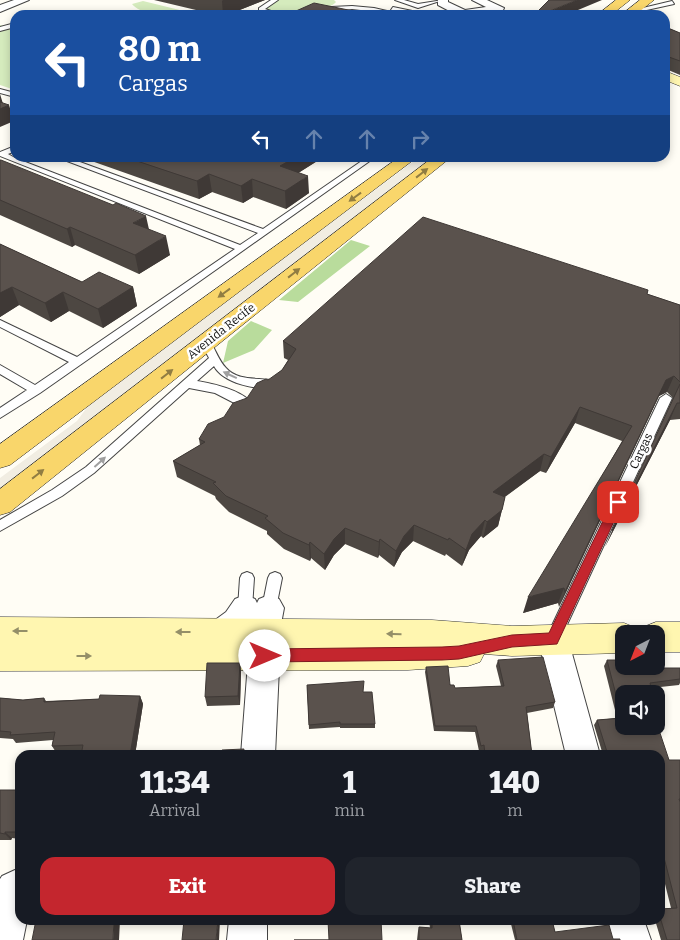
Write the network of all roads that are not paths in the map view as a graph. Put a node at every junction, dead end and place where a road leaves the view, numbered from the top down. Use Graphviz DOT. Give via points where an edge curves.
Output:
graph roads {
  1 [pos="24,0"];
  2 [pos="275,0"];
  3 [pos="398,0"];
  4 [pos="442,0"];
  5 [pos="482,0"];
  6 [pos="624,0"];
  7 [pos="648,0"];
  8 [pos="664,0"];
  9 [pos="359,1"];
  10 [pos="338,2"];
  11 [pos="672,3"];
  12 [pos="680,5"];
  13 [pos="379,6"];
  14 [pos="334,7"];
  15 [pos="0,9"];
  16 [pos="371,9"];
  17 [pos="264,10"];
  18 [pos="322,10"];
  19 [pos="375,10"];
  20 [pos="393,10"];
  21 [pos="454,10"];
  22 [pos="487,10"];
  23 [pos="610,10"];
  24 [pos="634,10"];
  25 [pos="643,10"];
  26 [pos="28,162"];
  27 [pos="70,162"];
  28 [pos="364,162"];
  29 [pos="403,162"];
  30 [pos="437,162"];
  31 [pos="124,191"];
  32 [pos="264,232"];
  33 [pos="241,248"];
  34 [pos="0,323"];
  35 [pos="211,351"];
  36 [pos="77,361"];
  37 [pos="0,370"];
  38 [pos="188,384"];
  39 [pos="271,384"];
  40 [pos="98,385"];
  41 [pos="36,390"];
  42 [pos="666,398"];
  43 [pos="248,405"];
  44 [pos="0,414"];
  45 [pos="0,458"];
  46 [pos="0,473"];
  47 [pos="0,504"];
  48 [pos="0,526"];
  49 [pos="247,578"];
  50 [pos="275,578"];
  51 [pos="261,626"];
  52 [pos="0,630"];
  53 [pos="665,637"];
  54 [pos="680,637"];
  55 [pos="615,638"];
  56 [pos="553,639"];
  57 [pos="0,656"];
  58 [pos="258,750"];
  59 [pos="582,750"];
  60 [pos="12,889"];
  61 [pos="248,925"];
  62 [pos="627,925"];
  63 [pos="3,940"];
  64 [pos="247,940"];
  65 [pos="630,940"];
  1 -- 15 [label="street"];
  2 -- 17 [label="lane" via="261,9"];
  3 -- 4 [label="lane" via="418,6"];
  4 -- 21 [label="street"];
  5 -- 22 [label="street" via="499,8"];
  6 -- 23 [label="main road"];
  7 -- 24 [label="main road"];
  8 -- 11 [label="lane"];
  9 -- 13 [label="lane"];
  10 -- 14 [label="lane"];
  11 -- 12 [label="lane"];
  11 -- 25 [label="lane"];
  13 -- 16 [label="lane"];
  13 -- 20 [label="lane"];
  14 -- 16 [label="lane"];
  14 -- 18 [label="lane"];
  16 -- 19 [label="lane"];
  26 -- 31 [label="lane"];
  27 -- 31 [label="lane"];
  28 -- 32 [label="lane"];
  29 -- 40 [label="main road, one-way"];
  35 -- 30 [label="main road, Avenida Recife, one-way"];
  31 -- 32 [label="lane"];
  31 -- 33 [label="lane"];
  32 -- 33 [label="lane"];
  33 -- 36 [label="lane"];
  34 -- 36 [label="lane"];
  35 -- 38 [label="lane"];
  39 -- 35 [label="lane, one-way" via="226,375"];
  47 -- 35 [label="main road, Avenida Recife, one-way"];
  36 -- 41 [label="lane"];
  37 -- 41 [label="lane"];
  38 -- 43 [label="lane" via="224,391"];
  48 -- 38 [label="lane, one-way" via="90,470"];
  40 -- 45 [label="main road"];
  40 -- 46 [label="main road" via="78,411"];
  41 -- 44 [label="lane"];
  42 -- 56 [label="lane, Cargas"];
  49 -- 51 [label="lane"];
  50 -- 51 [label="lane"];
  51 -- 52 [label="main road, one-way" via="222,632"];
  51 -- 56 [label="main road" via="408,655 459,652 512,641"];
  57 -- 51 [label="main road, one-way"];
  51 -- 58 [label="street"];
  53 -- 54 [label="main road"];
  55 -- 56 [label="main road"];
  56 -- 59 [label="street"];
  60 -- 63 [label="street"];
  61 -- 64 [label="street"];
  62 -- 65 [label="street"];
}
